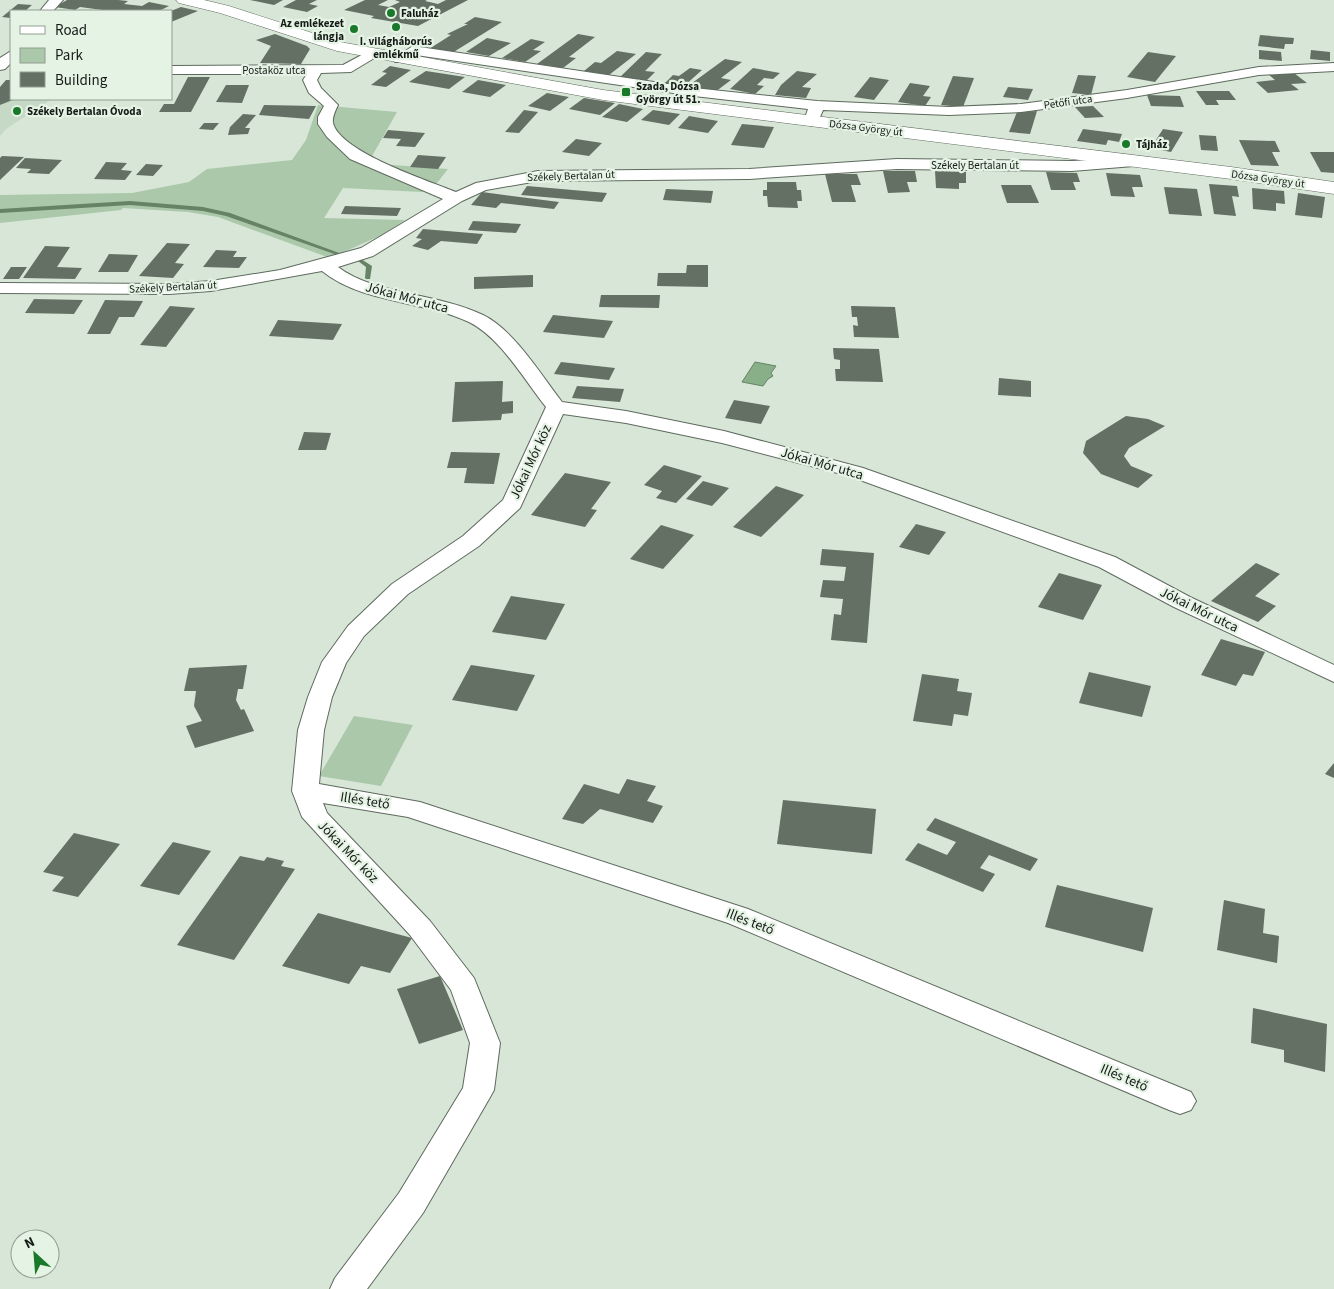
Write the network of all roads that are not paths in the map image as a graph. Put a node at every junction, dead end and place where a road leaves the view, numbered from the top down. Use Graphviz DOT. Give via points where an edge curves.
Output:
graph roads {
  1 [pos="56,0"];
  2 [pos="184,0"];
  3 [pos="47,10"];
  4 [pos="372,54"];
  5 [pos="10,56"];
  6 [pos="0,66"];
  7 [pos="1334,67"];
  8 [pos="317,69"];
  9 [pos="172,70"];
  10 [pos="814,113"];
  11 [pos="1134,161"];
  12 [pos="1334,188"];
  13 [pos="456,198"];
  14 [pos="325,266"];
  15 [pos="0,288"];
  16 [pos="556,407"];
  17 [pos="1334,674"];
  18 [pos="305,791"];
  19 [pos="1180,1101"];
  20 [pos="346,1289"];
  1 -- 3 [label="street"];
  2 -- 4 [label="main road, Dózsa György út"];
  4 -- 8 [label="street, Postaköz utca" via="346,70"];
  4 -- 10 [label="main road, Dózsa György út" via="603,95"];
  5 -- 6 [label="street"];
  7 -- 10 [label="street, Petőfi utca" via="1259,71 1021,108"];
  8 -- 9 [label="street, Postaköz utca"];
  8 -- 13 [label="street" via="310,80 311,86 330,107 326,126 343,146 356,156"];
  10 -- 11 [label="main road, Dózsa György út"];
  11 -- 12 [label="main road, Dózsa György út"];
  11 -- 13 [label="street, Székely Bertalan út" via="1072,166 898,164 749,174 538,176 482,186"];
  13 -- 14 [label="street, Székely Bertalan út" via="367,252"];
  14 -- 15 [label="street, Székely Bertalan út" via="211,286 169,289"];
  14 -- 16 [label="street, Jókai Mór utca" via="344,280 363,287 434,303 477,319 500,336"];
  16 -- 17 [label="street, Jókai Mór utca" via="724,437 856,472 1107,562 1182,602"];
  16 -- 18 [label="street, Jókai Mór köz" via="512,503 471,542 400,589 356,631 334,662 311,730"];
  18 -- 19 [label="street, Illés tető" via="411,808 738,916"];
  18 -- 20 [label="street, Jókai Mór köz" via="315,817 420,928 464,986 485,1043 478,1090 411,1202"];
}
